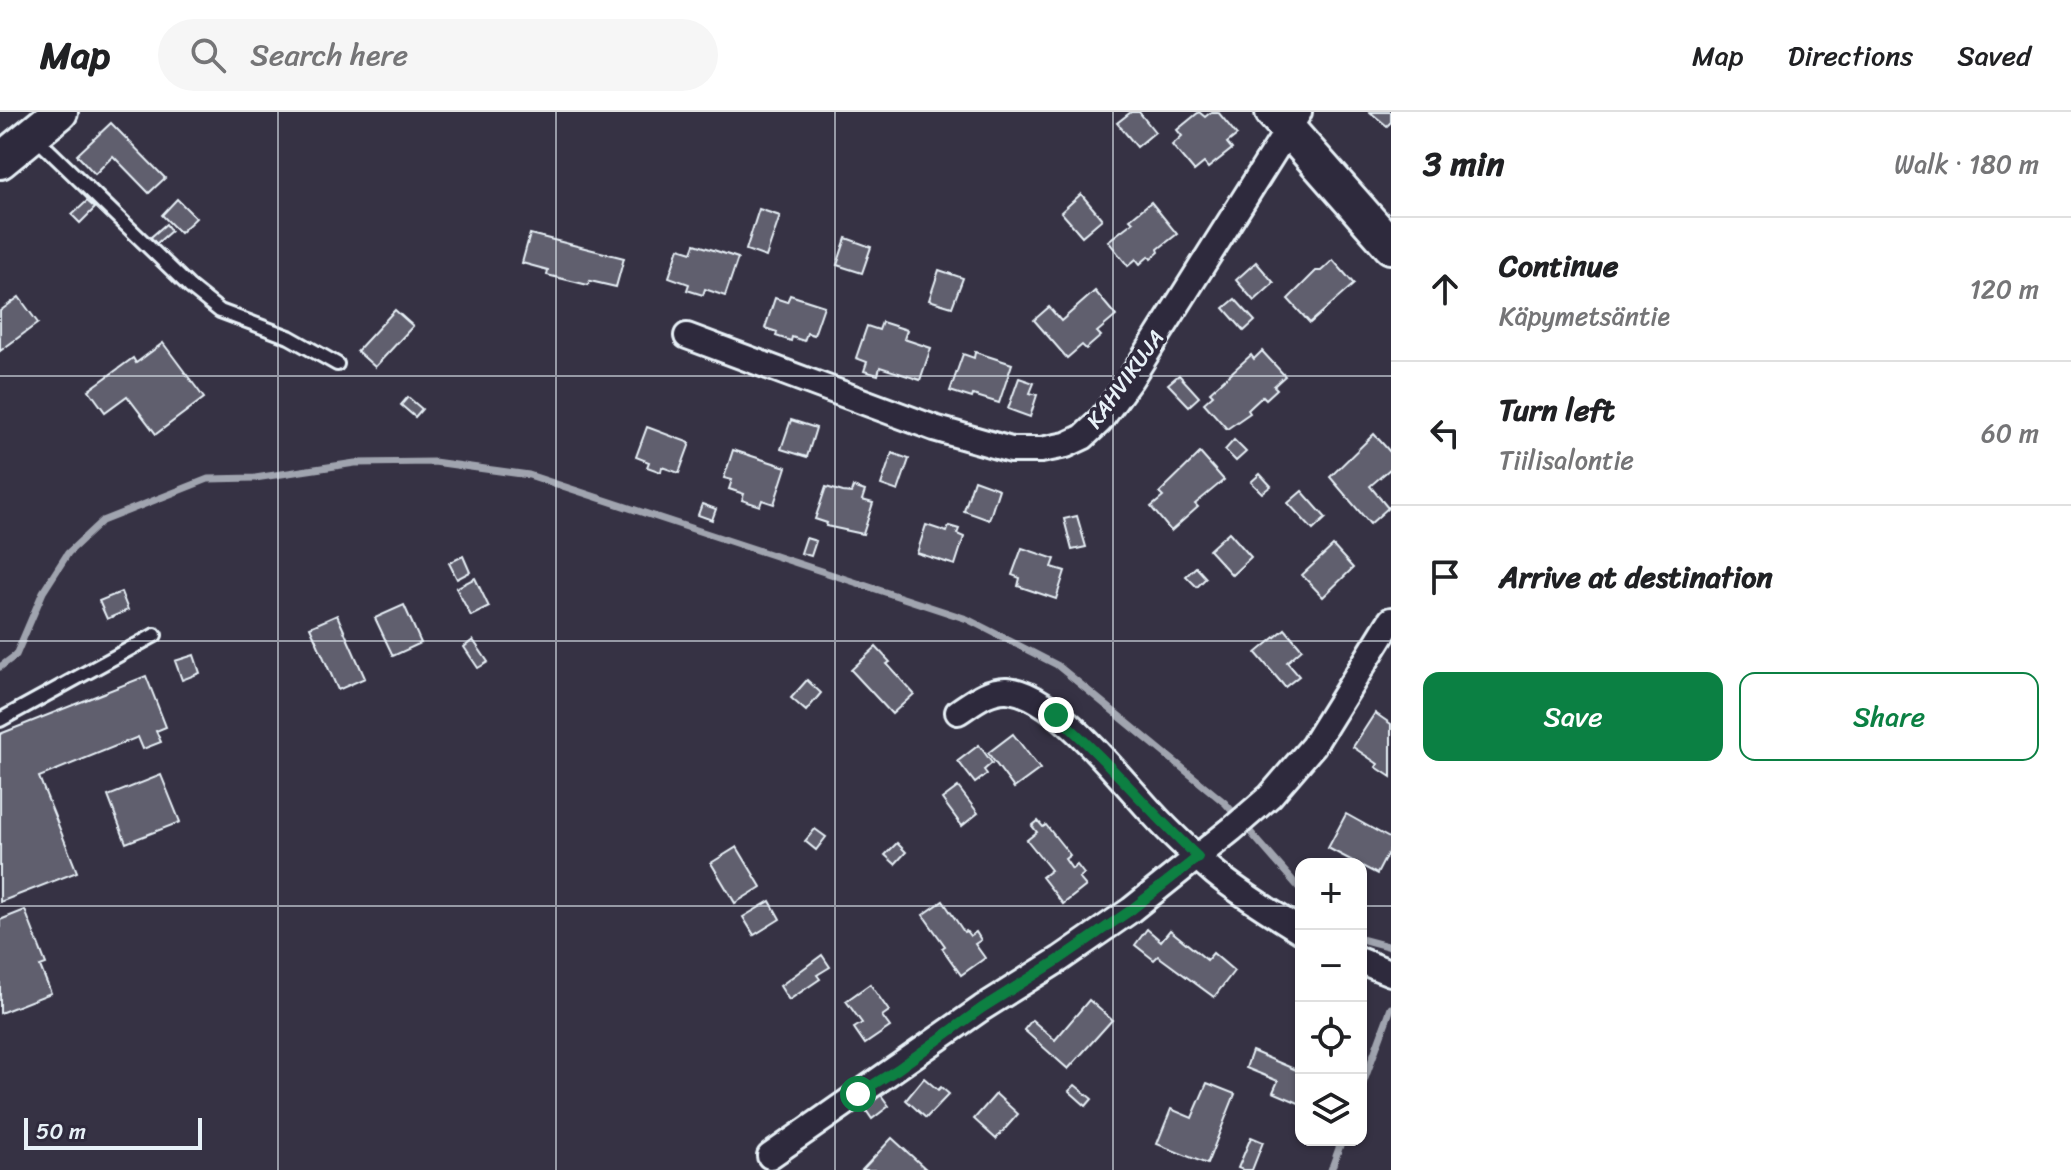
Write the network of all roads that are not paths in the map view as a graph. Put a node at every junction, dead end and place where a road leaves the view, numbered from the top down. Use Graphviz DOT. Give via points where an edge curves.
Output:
graph roads {
  1 [pos="60,112"];
  2 [pos="1286,118"];
  3 [pos="11,146"];
  4 [pos="1391,246"];
  5 [pos="687,336"];
  6 [pos="337,364"];
  7 [pos="1391,620"];
  8 [pos="155,635"];
  9 [pos="958,712"];
  10 [pos="0,720"];
  11 [pos="1198,857"];
  12 [pos="1299,930"];
  13 [pos="1367,963"];
  14 [pos="1391,973"];
  15 [pos="770,1156"];
  1 -- 3 [label="street"];
  2 -- 4 [label="street"];
  2 -- 5 [label="street, KAHVIKUJA" via="1130,380 1100,421 1066,445 1011,450 972,439"];
  3 -- 6 [label="lane" via="220,311 289,337"];
  7 -- 11 [label="street" via="1313,746 1270,796"];
  8 -- 10 [label="lane"];
  9 -- 11 [label="street" via="993,691 1032,699 1103,757"];
  11 -- 12 [label="street" via="1242,894"];
  11 -- 15 [label="street" via="1131,910"];
  13 -- 14 [label="street"];
}
